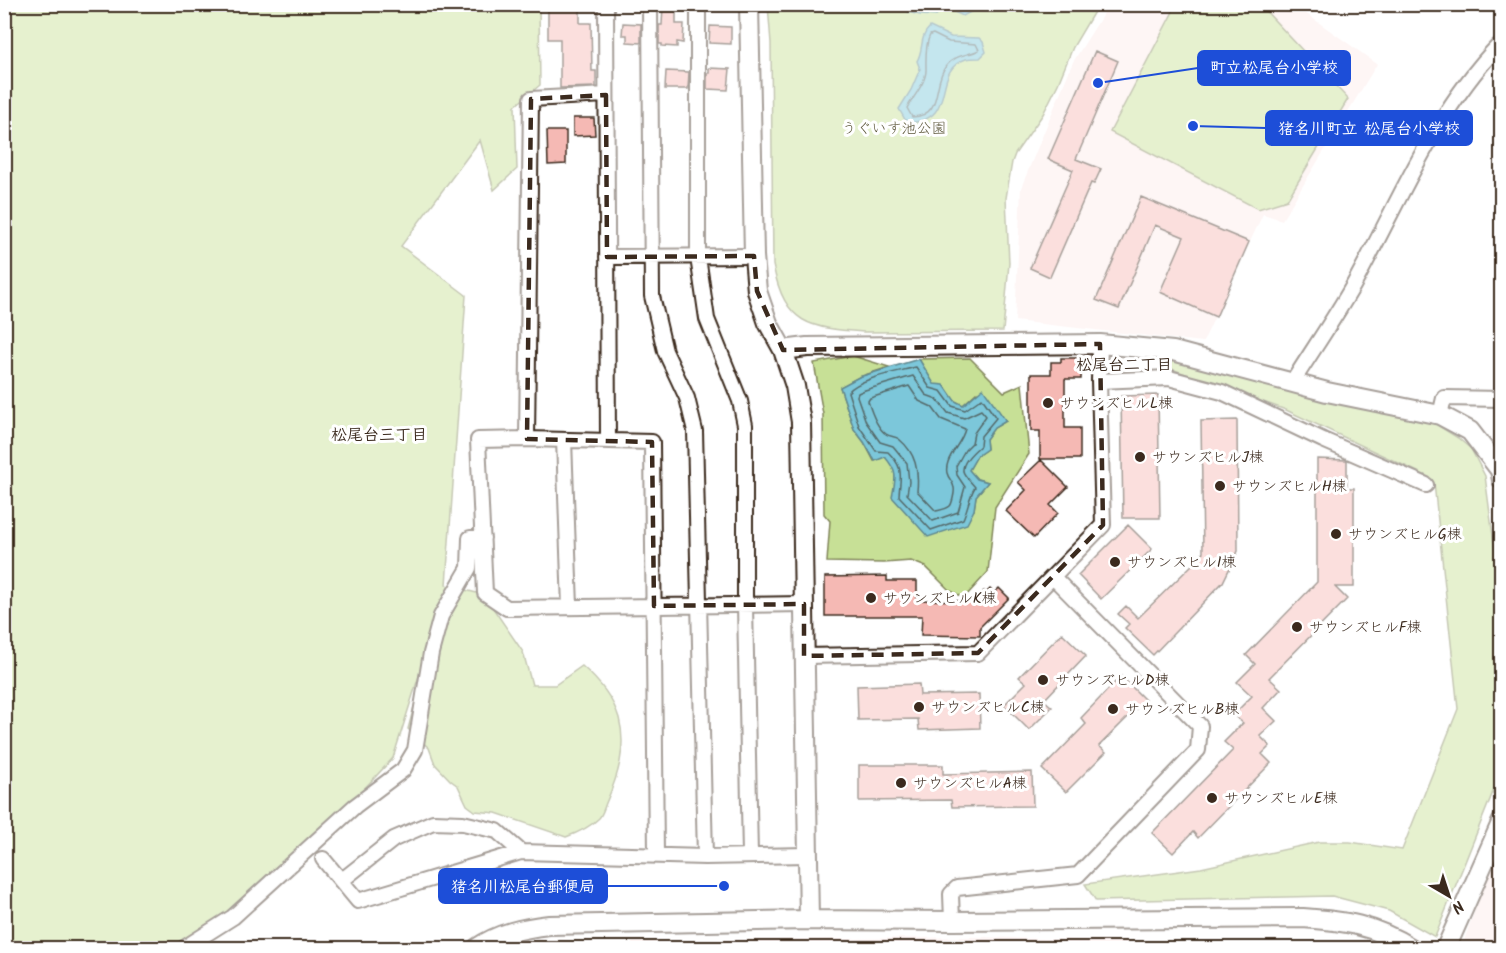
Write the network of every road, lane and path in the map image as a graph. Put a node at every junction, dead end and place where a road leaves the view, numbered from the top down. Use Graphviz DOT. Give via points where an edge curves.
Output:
graph roads {
  1 [pos="606,4"];
  2 [pos="650,4"];
  3 [pos="698,4"];
  4 [pos="749,4"];
  5 [pos="1502,47"];
  6 [pos="606,95"];
  7 [pos="698,256"];
  8 [pos="754,256"];
  9 [pos="607,257"];
  10 [pos="651,257"];
  11 [pos="1100,344"];
  12 [pos="783,350"];
  13 [pos="1099,381"];
  14 [pos="1292,383"];
  15 [pos="1502,399"];
  16 [pos="1440,415"];
  17 [pos="527,439"];
  18 [pos="564,440"];
  19 [pos="608,441"];
  20 [pos="1501,473"];
  21 [pos="1426,485"];
  22 [pos="483,538"];
  23 [pos="1053,577"];
  24 [pos="804,604"];
  25 [pos="745,605"];
  26 [pos="654,606"];
  27 [pos="698,606"];
  28 [pos="570,607"];
  29 [pos="804,656"];
  30 [pos="1502,821"];
  31 [pos="521,852"];
  32 [pos="656,854"];
  33 [pos="750,855"];
  34 [pos="808,855"];
  35 [pos="705,857"];
  36 [pos="322,859"];
  37 [pos="341,881"];
  38 [pos="809,920"];
  39 [pos="952,921"];
  40 [pos="184,948"];
  41 [pos="477,948"];
  42 [pos="1411,948"];
  43 [pos="1446,948"];
  1 -- 6 [label="street"];
  2 -- 10 [label="street"];
  3 -- 7 [label="street"];
  4 -- 8 [label="street"];
  5 -- 14 [label="street" via="1498,46 1484,60 1451,105 1353,287"];
  6 -- 9 [label="street"];
  6 -- 17 [label="street" via="531,99"];
  7 -- 8 [label="street"];
  7 -- 10 [label="street"];
  7 -- 25 [label="street" via="707,319 740,401 745,425"];
  8 -- 12 [label="street" via="757,291"];
  9 -- 10 [label="street"];
  9 -- 19 [label="street"];
  10 -- 27 [label="street" via="652,296 665,351 687,398 695,431"];
  11 -- 12 [label="street"];
  11 -- 13 [label="street"];
  11 -- 14 [label="street" via="1173,351"];
  12 -- 24 [label="street" via="801,422"];
  13 -- 21 [label="street" via="1169,378 1222,392"];
  13 -- 23 [label="street" via="1103,525"];
  14 -- 16 [label="street"];
  15 -- 16 [label="street" via="1444,398"];
  16 -- 20 [label="street" via="1470,430"];
  17 -- 18 [label="street"];
  17 -- 22 [label="street" via="478,440"];
  18 -- 19 [label="street"];
  18 -- 28 [label="street"];
  19 -- 26 [label="street" via="652,442"];
  22 -- 28 [label="street" via="486,593 507,608"];
  22 -- 40 [label="street" via="470,538 469,568 441,616 415,750 403,770 355,806 233,916"];
  23 -- 29 [label="street" via="978,653"];
  23 -- 39 [label="street" via="1200,726 1198,750 1078,875 957,888 951,894"];
  24 -- 25 [label="street"];
  24 -- 29 [label="street"];
  25 -- 27 [label="street"];
  25 -- 33 [label="street"];
  26 -- 27 [label="street"];
  26 -- 28 [label="street"];
  26 -- 32 [label="street"];
  27 -- 35 [label="street"];
  29 -- 34 [label="street"];
  30 -- 43 [label="street"];
  31 -- 32 [label="street"];
  31 -- 37 [label="street" via="358,901"];
  31 -- 37 [label="street" via="496,831 464,823 433,822 394,839"];
  32 -- 35 [label="street"];
  33 -- 34 [label="street"];
  33 -- 35 [label="street"];
  34 -- 38 [label="street"];
  36 -- 37 [label="street"];
  38 -- 39 [label="street"];
  38 -- 41 [label="street" via="549,925 514,930"];
  39 -- 42 [label="street" via="1303,918 1344,921 1376,930"];
}
